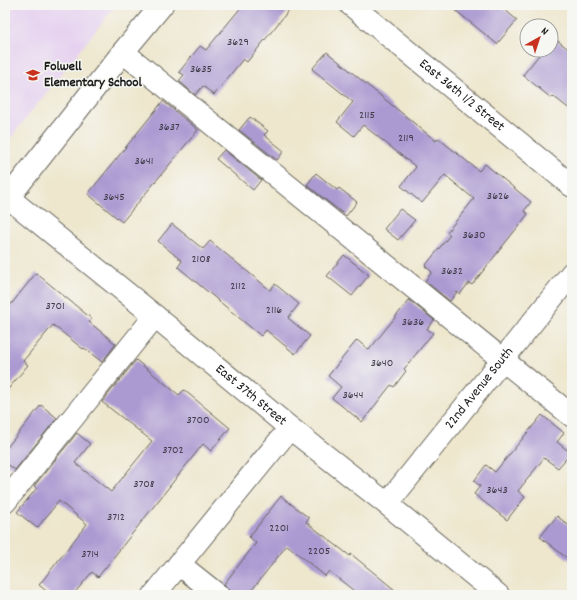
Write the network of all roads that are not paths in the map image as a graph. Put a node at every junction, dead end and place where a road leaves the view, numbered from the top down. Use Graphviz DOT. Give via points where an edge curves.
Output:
graph roads {
  1 [pos="162,5"];
  2 [pos="351,5"];
  3 [pos="123,52"];
  4 [pos="572,186"];
  5 [pos="6,198"];
  6 [pos="572,273"];
  7 [pos="156,316"];
  8 [pos="503,360"];
  9 [pos="572,416"];
  10 [pos="290,428"];
  11 [pos="5,502"];
  12 [pos="387,504"];
  13 [pos="179,564"];
  14 [pos="154,595"];
  15 [pos="218,595"];
  16 [pos="498,595"];
  1 -- 3 [label="street"];
  2 -- 4 [label="street, East 36th 1/2 Street"];
  3 -- 5 [label="street"];
  3 -- 8 [label="street"];
  5 -- 7 [label="street, East 37th Street"];
  6 -- 8 [label="street, 22nd Avenue South"];
  7 -- 10 [label="street, East 37th Street"];
  7 -- 11 [label="street"];
  8 -- 9 [label="street"];
  8 -- 12 [label="street, 22nd Avenue South"];
  10 -- 12 [label="street, East 37th Street"];
  10 -- 13 [label="street"];
  12 -- 16 [label="street, East 37th Street"];
  13 -- 14 [label="street"];
  13 -- 15 [label="street"];
}
